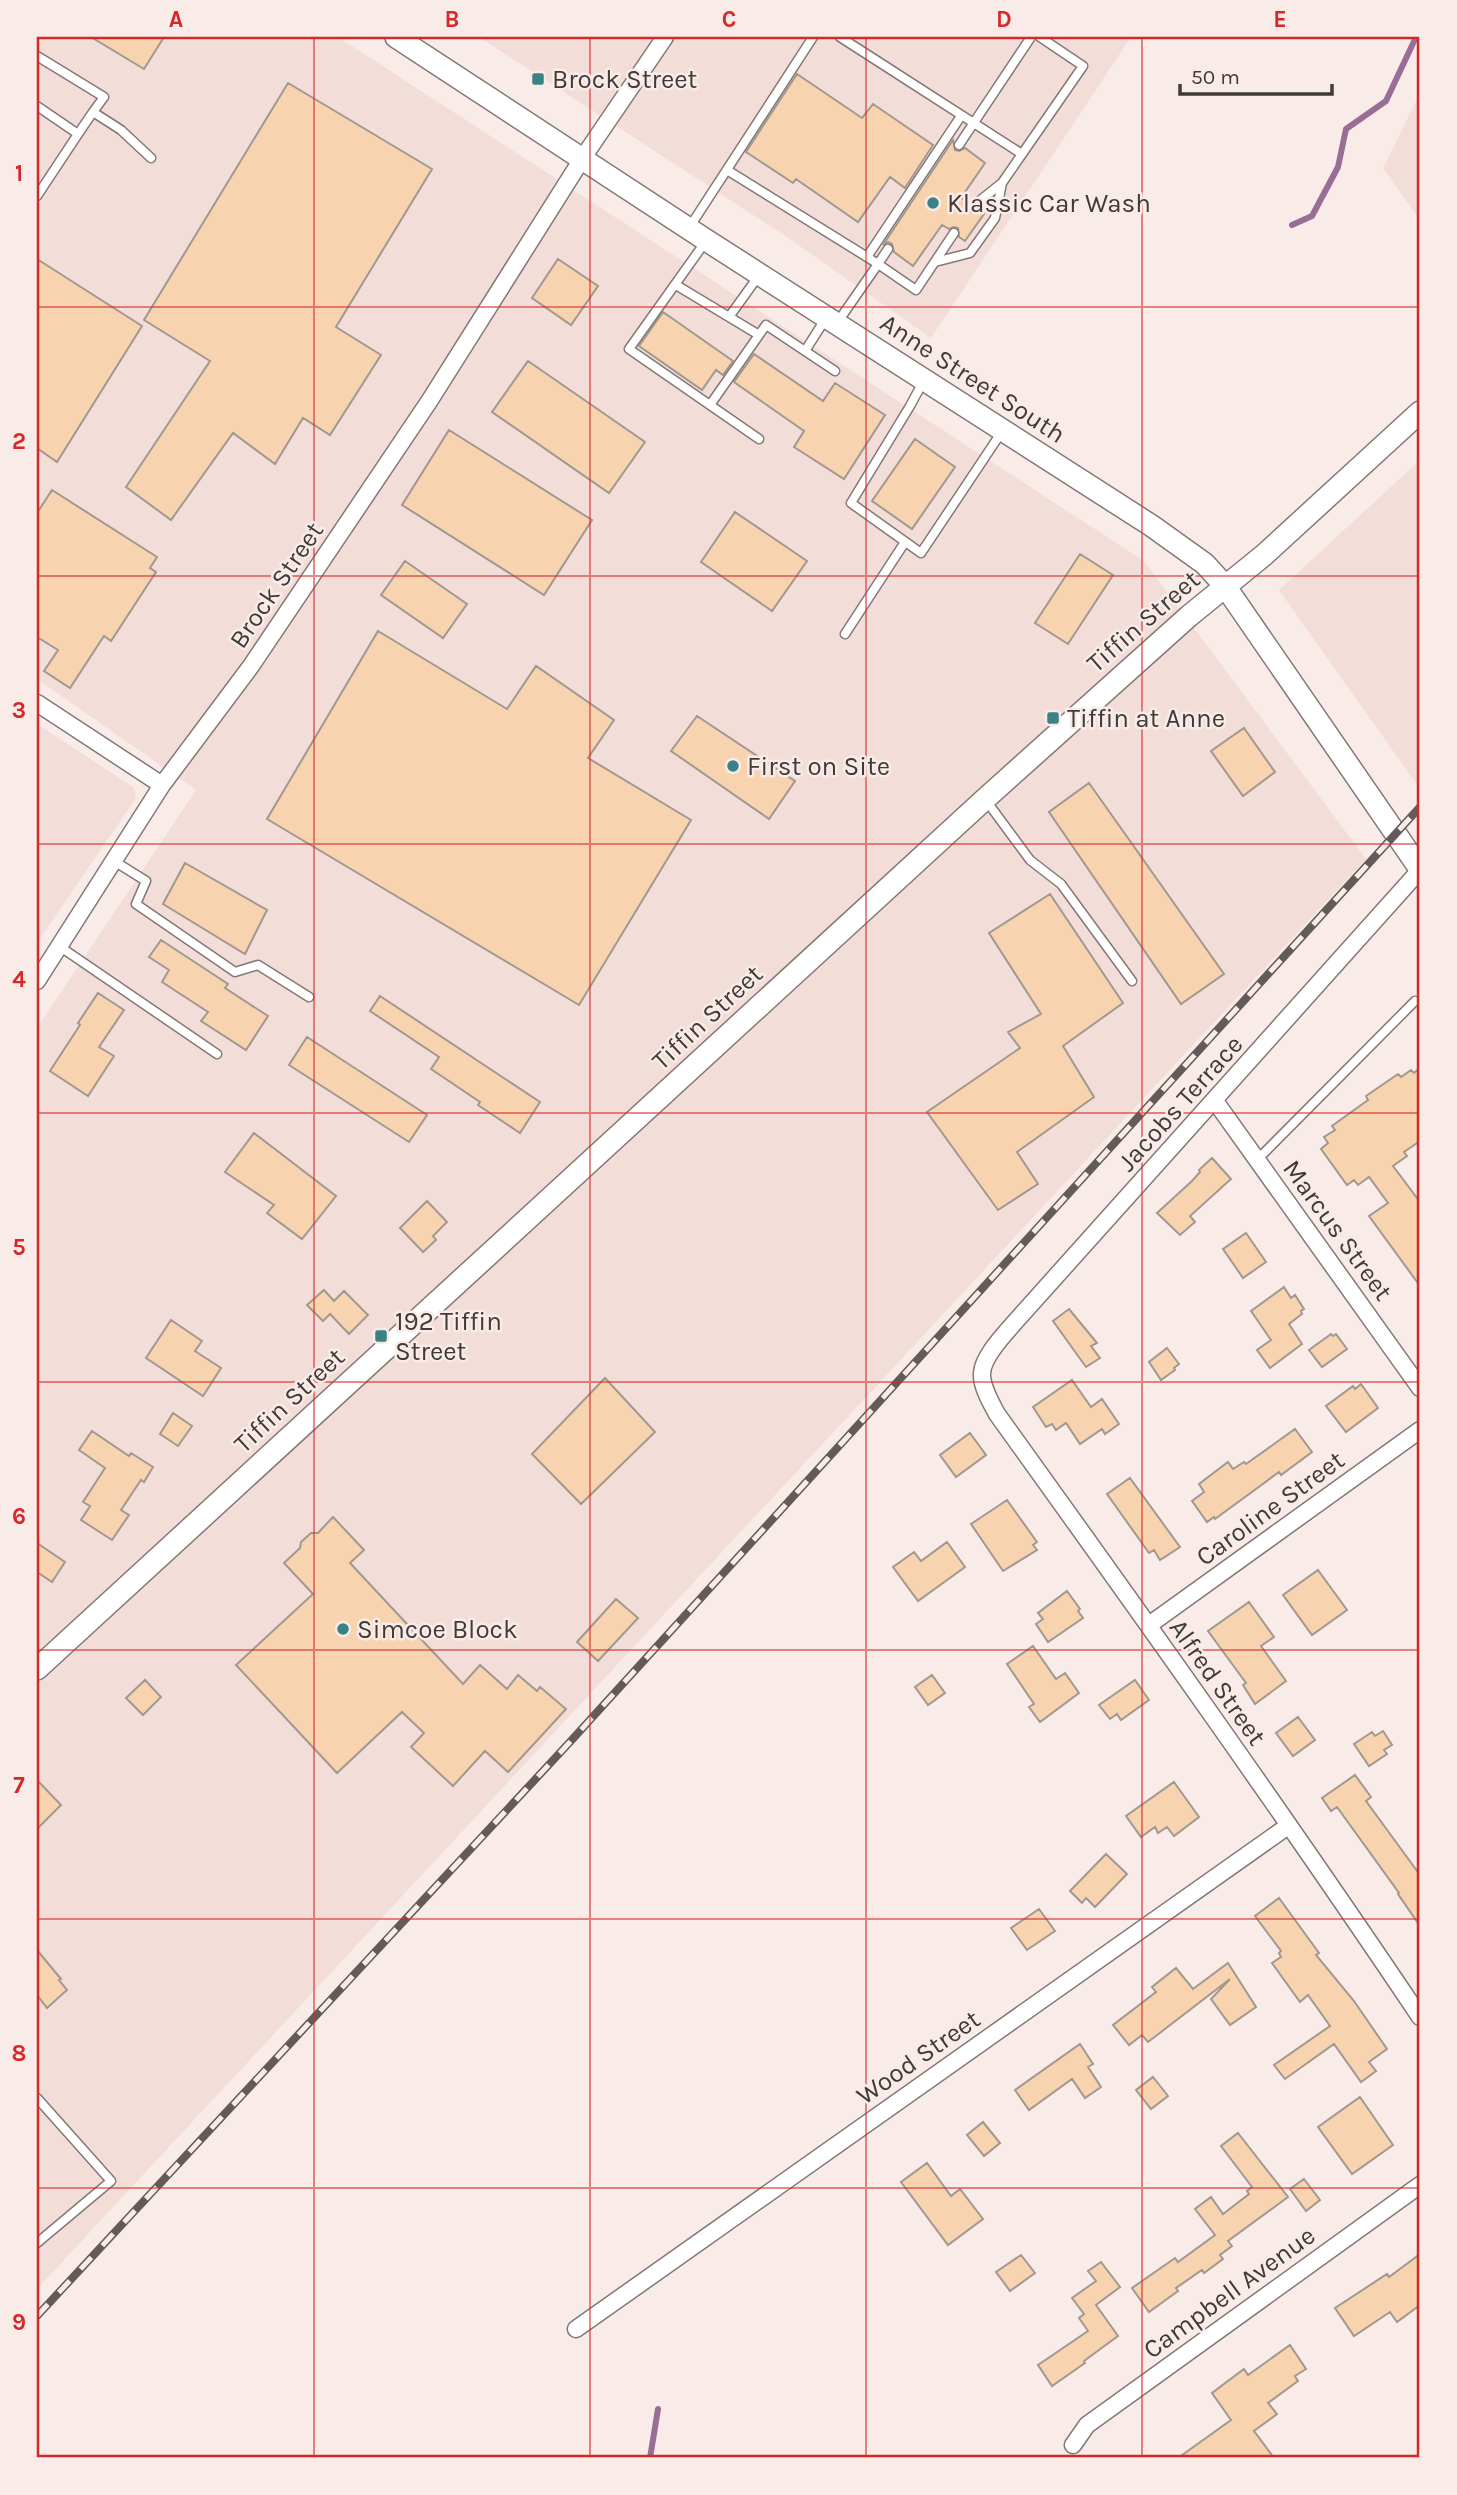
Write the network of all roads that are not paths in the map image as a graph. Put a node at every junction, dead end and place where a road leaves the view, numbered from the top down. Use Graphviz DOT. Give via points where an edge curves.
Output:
graph roads {
  1 [pos="396,37"];
  2 [pos="665,37"];
  3 [pos="813,37"];
  4 [pos="839,37"];
  5 [pos="1031,37"];
  6 [pos="1040,37"];
  7 [pos="37,55"];
  8 [pos="37,106"];
  9 [pos="93,112"];
  10 [pos="961,116"];
  11 [pos="972,123"];
  12 [pos="78,134"];
  13 [pos="959,145"];
  14 [pos="1022,154"];
  15 [pos="151,158"];
  16 [pos="582,159"];
  17 [pos="727,170"];
  18 [pos="1002,183"];
  19 [pos="37,197"];
  20 [pos="973,206"];
  21 [pos="954,233"];
  22 [pos="697,234"];
  23 [pos="888,249"];
  24 [pos="867,257"];
  25 [pos="935,262"];
  26 [pos="878,264"];
  27 [pos="760,274"];
  28 [pos="676,285"];
  29 [pos="729,317"];
  30 [pos="832,320"];
  31 [pos="759,335"];
  32 [pos="806,351"];
  33 [pos="835,371"];
  34 [pos="924,379"];
  35 [pos="710,405"];
  36 [pos="1420,412"];
  37 [pos="1003,430"];
  38 [pos="759,439"];
  39 [pos="905,542"];
  40 [pos="1225,586"];
  41 [pos="845,634"];
  42 [pos="37,703"];
  43 [pos="162,785"];
  44 [pos="985,799"];
  45 [pos="114,861"];
  46 [pos="1420,870"];
  47 [pos="60,946"];
  48 [pos="37,981"];
  49 [pos="1132,981"];
  50 [pos="309,997"];
  51 [pos="1415,1001"];
  52 [pos="217,1054"];
  53 [pos="1215,1101"];
  54 [pos="1257,1160"];
  55 [pos="982,1373"];
  56 [pos="1420,1388"];
  57 [pos="1420,1430"];
  58 [pos="1149,1625"];
  59 [pos="37,1669"];
  60 [pos="1288,1826"];
  61 [pos="1420,2017"];
  62 [pos="37,2098"];
  63 [pos="1420,2185"];
  64 [pos="37,2243"];
  65 [pos="576,2329"];
  66 [pos="1073,2445"];
  1 -- 16 [label="street, Anne Street South"];
  2 -- 16 [label="street, Brock Street"];
  3 -- 17 [label="lane"];
  4 -- 10 [label="lane"];
  5 -- 11 [label="lane"];
  6 -- 14 [label="lane" via="1083,66"];
  7 -- 9 [label="lane" via="104,97"];
  8 -- 12 [label="lane"];
  9 -- 12 [label="lane"];
  9 -- 15 [label="lane"];
  10 -- 11 [label="lane"];
  10 -- 24 [label="lane"];
  11 -- 13 [label="lane"];
  11 -- 14 [label="lane"];
  12 -- 19 [label="lane"];
  14 -- 18 [label="lane"];
  16 -- 22 [label="street, Anne Street South"];
  16 -- 43 [label="street, Brock Street" via="430,400 251,666"];
  17 -- 22 [label="lane"];
  17 -- 24 [label="lane"];
  18 -- 20 [label="lane"];
  18 -- 25 [label="lane" via="995,218 970,253"];
  21 -- 25 [label="lane"];
  22 -- 27 [label="street, Anne Street South"];
  22 -- 28 [label="lane"];
  23 -- 26 [label="lane"];
  24 -- 26 [label="lane"];
  25 -- 26 [label="lane" via="916,290"];
  26 -- 30 [label="lane"];
  27 -- 29 [label="lane"];
  27 -- 30 [label="street, Anne Street South"];
  28 -- 29 [label="lane"];
  28 -- 35 [label="lane" via="629,349"];
  29 -- 31 [label="lane"];
  30 -- 32 [label="lane"];
  30 -- 34 [label="street, Anne Street South"];
  31 -- 32 [label="lane" via="766,325"];
  31 -- 35 [label="lane"];
  32 -- 33 [label="lane"];
  34 -- 37 [label="street, Anne Street South"];
  34 -- 39 [label="lane" via="850,503"];
  35 -- 38 [label="lane"];
  36 -- 40 [label="street, Tiffin Street"];
  37 -- 39 [label="lane" via="921,553"];
  37 -- 40 [label="street, Anne Street South" via="1152,526 1205,564"];
  39 -- 41 [label="lane"];
  40 -- 44 [label="street, Tiffin Street"];
  40 -- 46 [label="street, Anne Street South"];
  42 -- 43 [label="street"];
  43 -- 45 [label="street, Brock Street"];
  44 -- 49 [label="lane" via="1030,860 1061,884"];
  44 -- 59 [label="street, Tiffin Street"];
  45 -- 47 [label="street, Brock Street"];
  45 -- 50 [label="lane" via="146,881 136,904 235,972 258,965"];
  46 -- 53 [label="street, Jacobs Terrace"];
  47 -- 48 [label="street, Brock Street"];
  47 -- 52 [label="lane"];
  51 -- 54 [label="lane"];
  53 -- 54 [label="street, Marcus Street"];
  53 -- 55 [label="street, Jacobs Terrace" via="992,1349"];
  54 -- 56 [label="street, Marcus Street"];
  55 -- 58 [label="street, Alfred Street" via="997,1414"];
  57 -- 58 [label="street, Caroline Street"];
  58 -- 60 [label="street, Alfred Street"];
  60 -- 61 [label="street, Alfred Street"];
  60 -- 65 [label="street, Wood Street"];
  62 -- 64 [label="lane" via="111,2181"];
  63 -- 66 [label="street, Campbell Avenue" via="1087,2425"];
}
